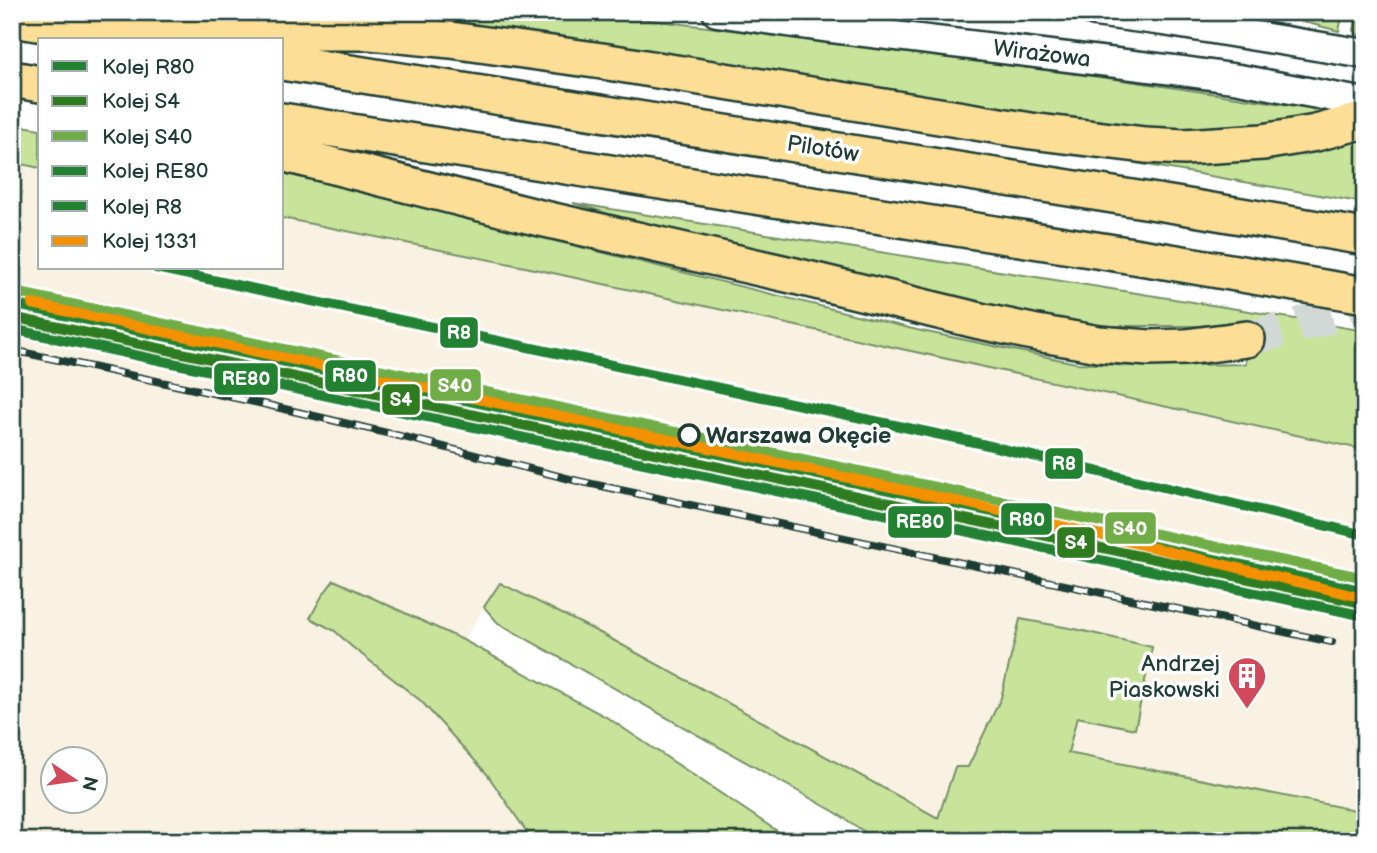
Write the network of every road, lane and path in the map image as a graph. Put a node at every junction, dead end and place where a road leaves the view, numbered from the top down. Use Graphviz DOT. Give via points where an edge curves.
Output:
graph roads {
  1 [pos="717,12"];
  2 [pos="1095,12"];
  3 [pos="12,19"];
  4 [pos="98,32"];
  5 [pos="135,38"];
  6 [pos="1365,54"];
  7 [pos="284,62"];
  8 [pos="12,79"];
  9 [pos="38,84"];
  10 [pos="1365,103"];
  11 [pos="1365,120"];
  12 [pos="284,121"];
  13 [pos="284,154"];
  14 [pos="1365,237"];
  15 [pos="1365,295"];
  16 [pos="1247,339"];
  1 -- 10 [label="main road, Wirażowa" via="1239,79"];
  2 -- 6 [label="main road, Wirażowa"];
  3 -- 4 [label="highway"];
  4 -- 5 [label="highway"];
  4 -- 11 [label="highway" via="382,33 602,61 1145,145 1243,145"];
  7 -- 14 [label="highway, Pilotów"];
  8 -- 9 [label="highway"];
  12 -- 15 [label="highway"];
  13 -- 16 [label="highway" via="1037,333 1149,348"];
}
